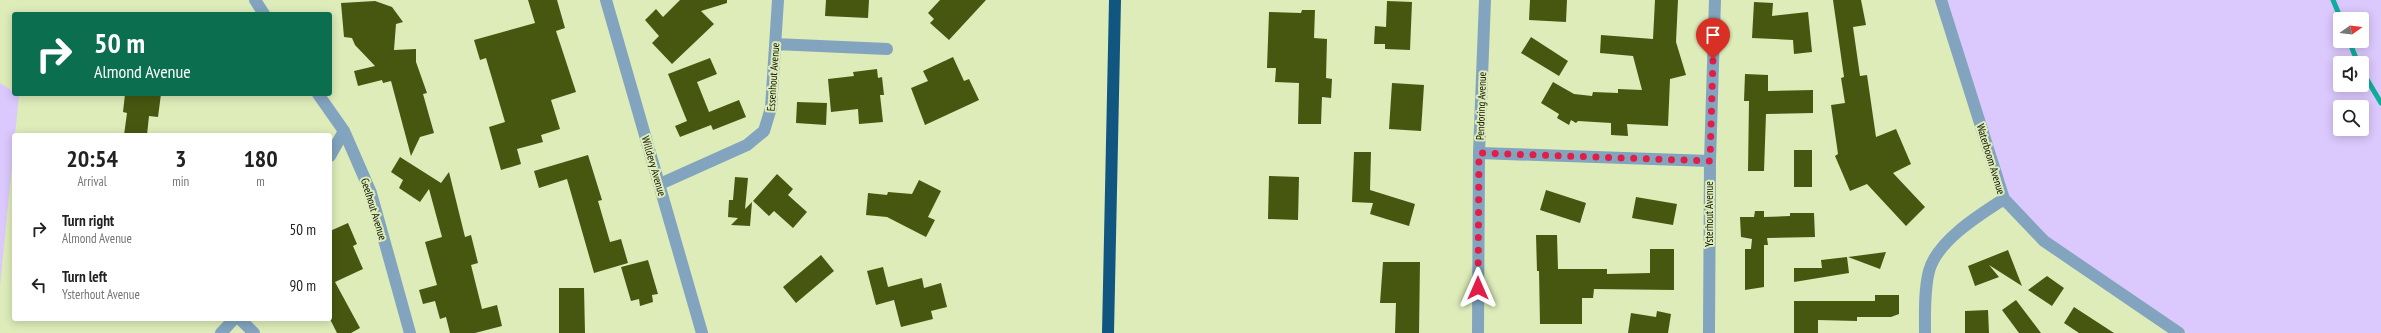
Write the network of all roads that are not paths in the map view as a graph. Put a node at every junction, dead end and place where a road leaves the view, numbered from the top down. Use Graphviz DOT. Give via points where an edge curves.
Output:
graph roads {
  1 [pos="255,0"];
  2 [pos="606,0"];
  3 [pos="778,0"];
  4 [pos="1115,0"];
  5 [pos="1485,0"];
  6 [pos="1715,0"];
  7 [pos="1941,0"];
  8 [pos="263,12"];
  9 [pos="775,44"];
  10 [pos="887,49"];
  11 [pos="319,96"];
  12 [pos="344,131"];
  13 [pos="332,152"];
  14 [pos="1479,153"];
  15 [pos="1710,161"];
  16 [pos="660,184"];
  17 [pos="2004,199"];
  18 [pos="232,321"];
  19 [pos="242,321"];
  20 [pos="221,333"];
  21 [pos="254,333"];
  22 [pos="410,333"];
  23 [pos="702,333"];
  24 [pos="1108,333"];
  25 [pos="1478,333"];
  26 [pos="1709,333"];
  27 [pos="1925,333"];
  28 [pos="2179,333"];
  1 -- 8 [label="street"];
  2 -- 16 [label="street, Willdevy Avenue"];
  3 -- 9 [label="street, Essenhout Avenue"];
  4 -- 24 [label="highway"];
  5 -- 14 [label="street, Pendoring Avenue"];
  6 -- 15 [label="street, Ysterhout Avenue"];
  7 -- 17 [label="street, Waterboom Avenue"];
  9 -- 10 [label="street"];
  9 -- 16 [label="street, Essenhout Avenue" via="771,108 764,131 747,145"];
  11 -- 12 [label="street, Geelhout Avenue"];
  12 -- 13 [label="street"];
  12 -- 22 [label="street, Geelhout Avenue" via="372,193"];
  14 -- 15 [label="street"];
  14 -- 25 [label="street, Pendoring Avenue"];
  15 -- 26 [label="street, Ysterhout Avenue"];
  16 -- 23 [label="street, Willdevy Avenue"];
  17 -- 27 [label="street" via="1954,236 1936,256 1929,270"];
  17 -- 28 [label="street, Waterboom Avenue" via="2044,241"];
  18 -- 20 [label="street"];
  19 -- 21 [label="street"];
}
